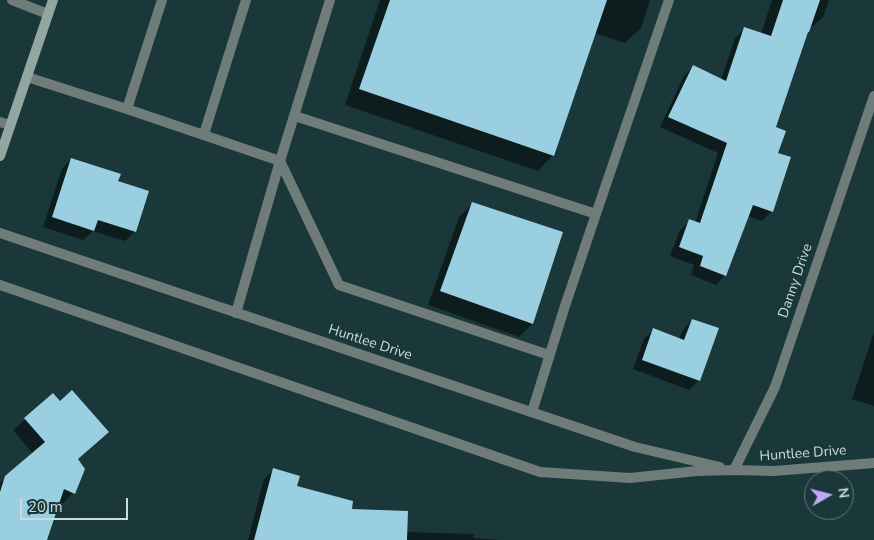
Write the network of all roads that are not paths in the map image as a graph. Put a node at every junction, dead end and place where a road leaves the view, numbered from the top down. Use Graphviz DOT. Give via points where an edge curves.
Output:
graph roads {
  1 [pos="12,0"];
  2 [pos="53,0"];
  3 [pos="162,0"];
  4 [pos="246,0"];
  5 [pos="330,0"];
  6 [pos="669,0"];
  7 [pos="48,14"];
  8 [pos="27,77"];
  9 [pos="874,96"];
  10 [pos="127,108"];
  11 [pos="295,116"];
  12 [pos="5,124"];
  13 [pos="204,134"];
  14 [pos="0,156"];
  15 [pos="280,160"];
  16 [pos="596,214"];
  17 [pos="0,233"];
  18 [pos="0,285"];
  19 [pos="236,313"];
  20 [pos="549,355"];
  21 [pos="532,412"];
  22 [pos="874,463"];
  23 [pos="734,470"];
  1 -- 7 [label="street"];
  2 -- 7 [label="main road"];
  3 -- 10 [label="street"];
  4 -- 13 [label="street"];
  5 -- 11 [label="street"];
  6 -- 16 [label="street"];
  7 -- 8 [label="main road"];
  8 -- 10 [label="street"];
  8 -- 12 [label="main road"];
  9 -- 23 [label="street, Danny Drive" via="775,387"];
  10 -- 13 [label="street"];
  11 -- 15 [label="street"];
  11 -- 16 [label="street"];
  12 -- 14 [label="main road"];
  13 -- 15 [label="street"];
  15 -- 19 [label="street"];
  15 -- 20 [label="street" via="339,285"];
  16 -- 20 [label="street"];
  17 -- 19 [label="street, Huntlee Drive"];
  18 -- 23 [label="street, Huntlee Drive" via="540,472 630,478"];
  19 -- 21 [label="street, Huntlee Drive"];
  20 -- 21 [label="street"];
  21 -- 23 [label="street, Huntlee Drive" via="635,447"];
  22 -- 23 [label="street, Huntlee Drive" via="774,472"];
}
